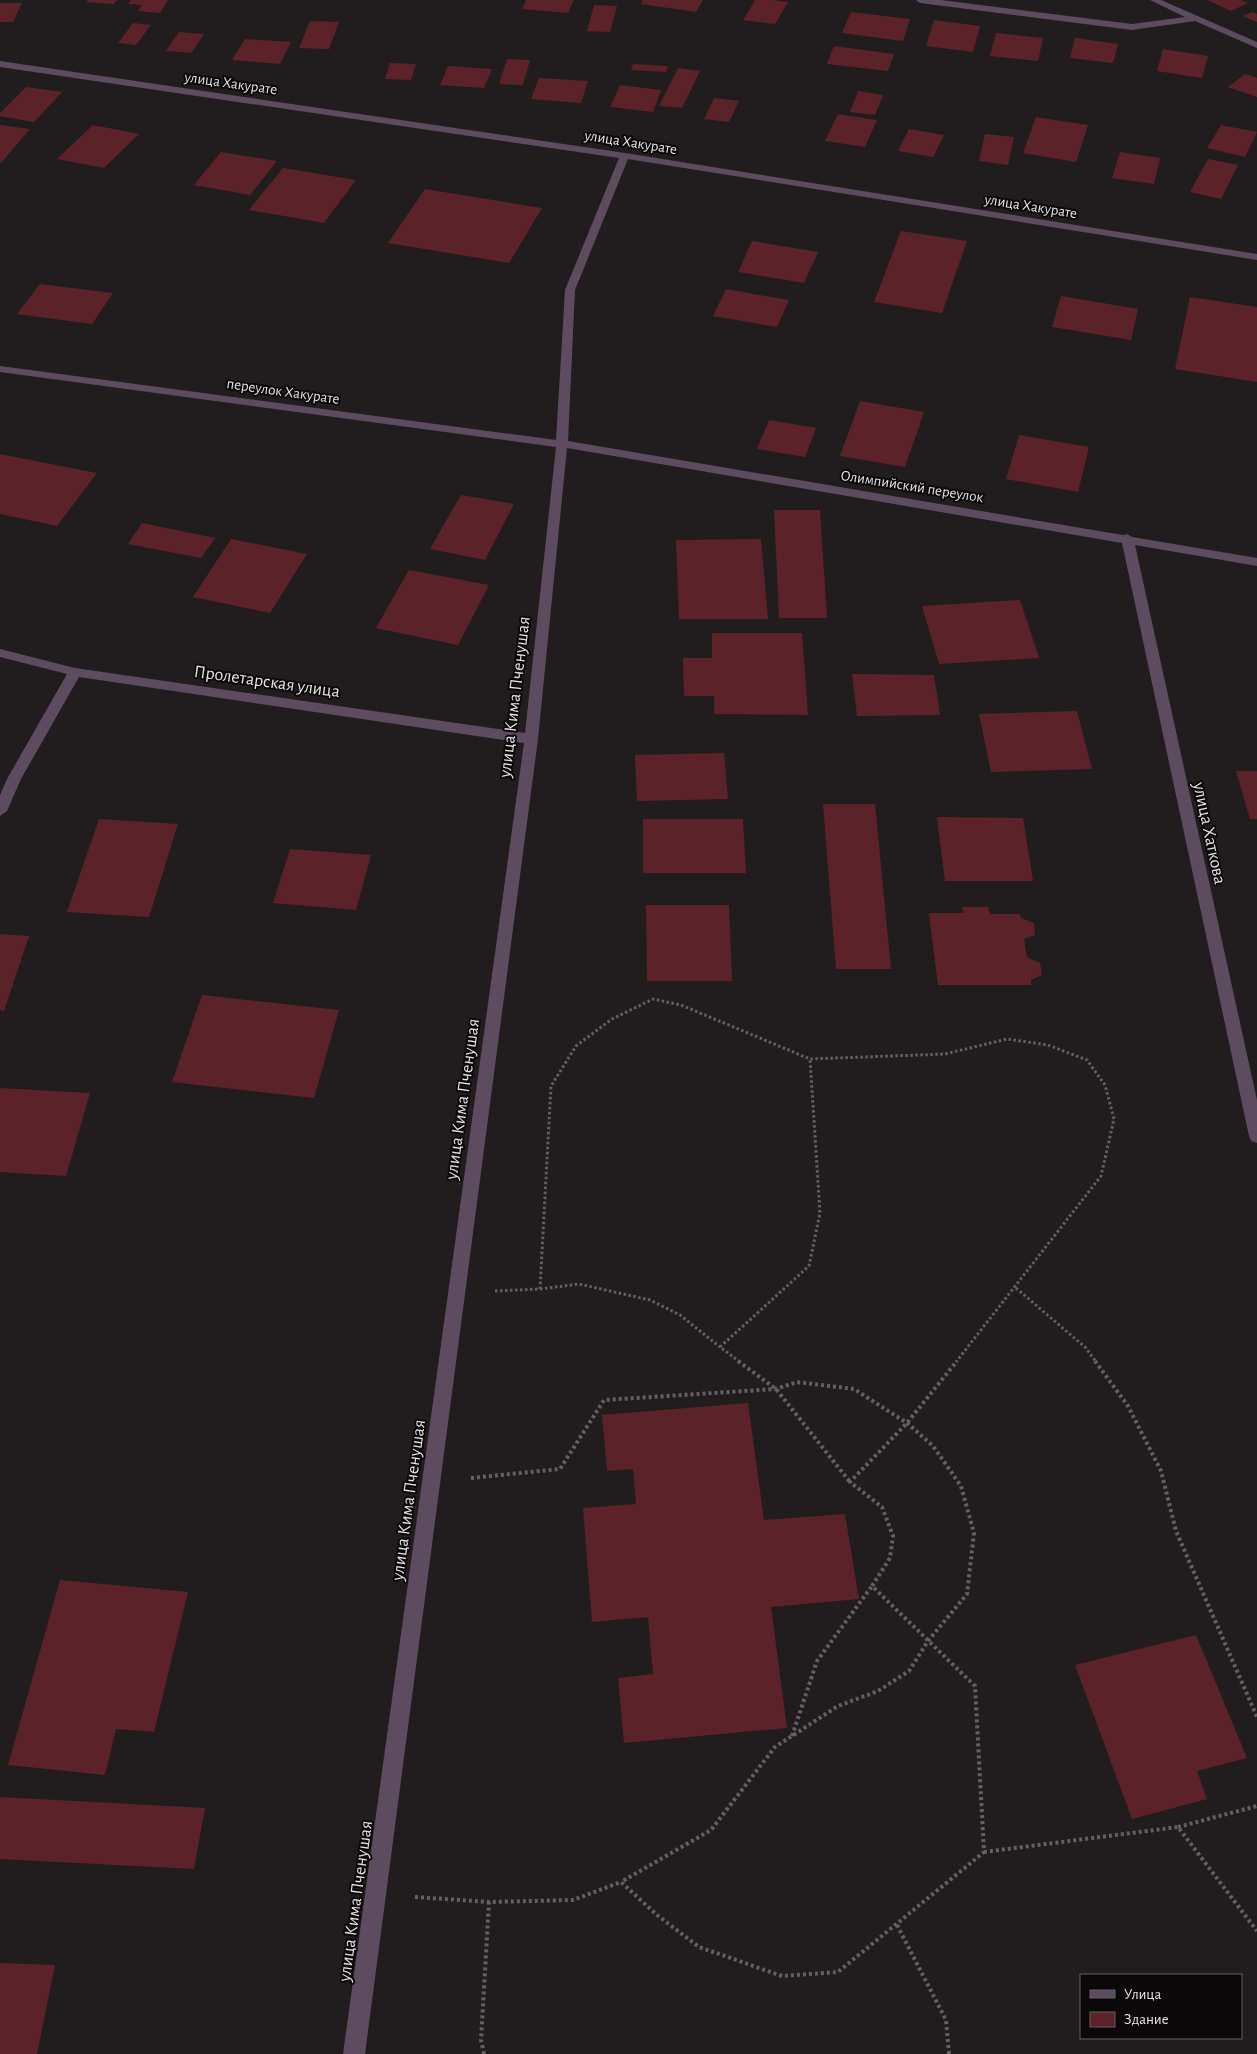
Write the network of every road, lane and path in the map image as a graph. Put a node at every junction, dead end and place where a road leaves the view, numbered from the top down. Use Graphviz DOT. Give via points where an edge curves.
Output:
graph roads {
  1 [pos="920,0"];
  2 [pos="1154,0"];
  3 [pos="1197,18"];
  4 [pos="1257,45"];
  5 [pos="0,64"];
  6 [pos="625,156"];
  7 [pos="1257,257"];
  8 [pos="0,369"];
  9 [pos="562,444"];
  10 [pos="1127,538"];
  11 [pos="1257,562"];
  12 [pos="0,653"];
  13 [pos="75,672"];
  14 [pos="531,739"];
  15 [pos="14,779"];
  16 [pos="0,782"];
  17 [pos="0,811"];
  18 [pos="810,1059"];
  19 [pos="1257,1136"];
  20 [pos="1016,1288"];
  21 [pos="540,1289"];
  22 [pos="456,1292"];
  23 [pos="720,1347"];
  24 [pos="776,1389"];
  25 [pos="907,1423"];
  26 [pos="431,1482"];
  27 [pos="850,1482"];
  28 [pos="872,1586"];
  29 [pos="928,1641"];
  30 [pos="1257,1717"];
  31 [pos="792,1736"];
  32 [pos="1257,1806"];
  33 [pos="1178,1827"];
  34 [pos="984,1852"];
  35 [pos="621,1882"];
  36 [pos="376,1895"];
  37 [pos="489,1902"];
  38 [pos="897,1924"];
  39 [pos="1257,1931"];
  40 [pos="354,2054"];
  41 [pos="484,2054"];
  42 [pos="949,2054"];
  1 -- 3 [label="street" via="1132,27"];
  2 -- 3 [label="street"];
  3 -- 4 [label="street"];
  5 -- 6 [label="street, улица Хакурате"];
  6 -- 7 [label="street, улица Хакурате"];
  6 -- 9 [label="street, улица Кима Пченушая" via="570,290"];
  8 -- 9 [label="street, переулок Хакурате"];
  9 -- 10 [label="street, Олимпийский переулок"];
  9 -- 14 [label="street, улица Кима Пченушая"];
  10 -- 11 [label="street, Олимпийский переулок"];
  10 -- 19 [label="street, улица Хаткова"];
  12 -- 13 [label="street, Пролетарская улица"];
  13 -- 14 [label="street, Пролетарская улица"];
  13 -- 15 [label="street"];
  14 -- 22 [label="street, улица Кима Пченушая"];
  15 -- 16 [label="street"];
  15 -- 17 [label="street"];
  18 -- 20 [label="path" via="945,1054 1007,1039 1048,1044 1087,1060 1105,1085 1114,1119 1101,1176"];
  18 -- 21 [label="path" via="681,1005 653,999 612,1019 576,1046 551,1086"];
  18 -- 23 [label="path" via="820,1213 808,1266"];
  20 -- 25 [label="path"];
  20 -- 30 [label="path" via="1086,1348 1128,1406 1161,1471 1176,1531"];
  21 -- 22 [label="path"];
  21 -- 23 [label="path" via="579,1284 650,1300 680,1315"];
  22 -- 26 [label="street, улица Кима Пченушая"];
  23 -- 24 [label="path"];
  24 -- 25 [label="path" via="798,1382 854,1390"];
  24 -- 26 [label="path" via="604,1400 560,1469"];
  24 -- 27 [label="path"];
  25 -- 27 [label="path"];
  25 -- 29 [label="path" via="933,1446 960,1486 974,1532 967,1594"];
  26 -- 36 [label="street, улица Кима Пченушая"];
  27 -- 28 [label="path" via="882,1507 893,1536 890,1558"];
  28 -- 29 [label="path"];
  28 -- 31 [label="path" via="818,1661"];
  29 -- 31 [label="path" via="909,1671 878,1691 838,1706"];
  29 -- 34 [label="path" via="975,1686"];
  31 -- 35 [label="path" via="775,1747 711,1830"];
  32 -- 33 [label="path"];
  33 -- 34 [label="path"];
  33 -- 39 [label="path"];
  34 -- 38 [label="path"];
  35 -- 37 [label="path" via="573,1900"];
  35 -- 38 [label="path" via="699,1947 782,1976 838,1972"];
  36 -- 37 [label="path"];
  36 -- 40 [label="street, улица Кима Пченушая"];
  37 -- 41 [label="path" via="481,2040"];
  38 -- 42 [label="path" via="946,2020"];
}
